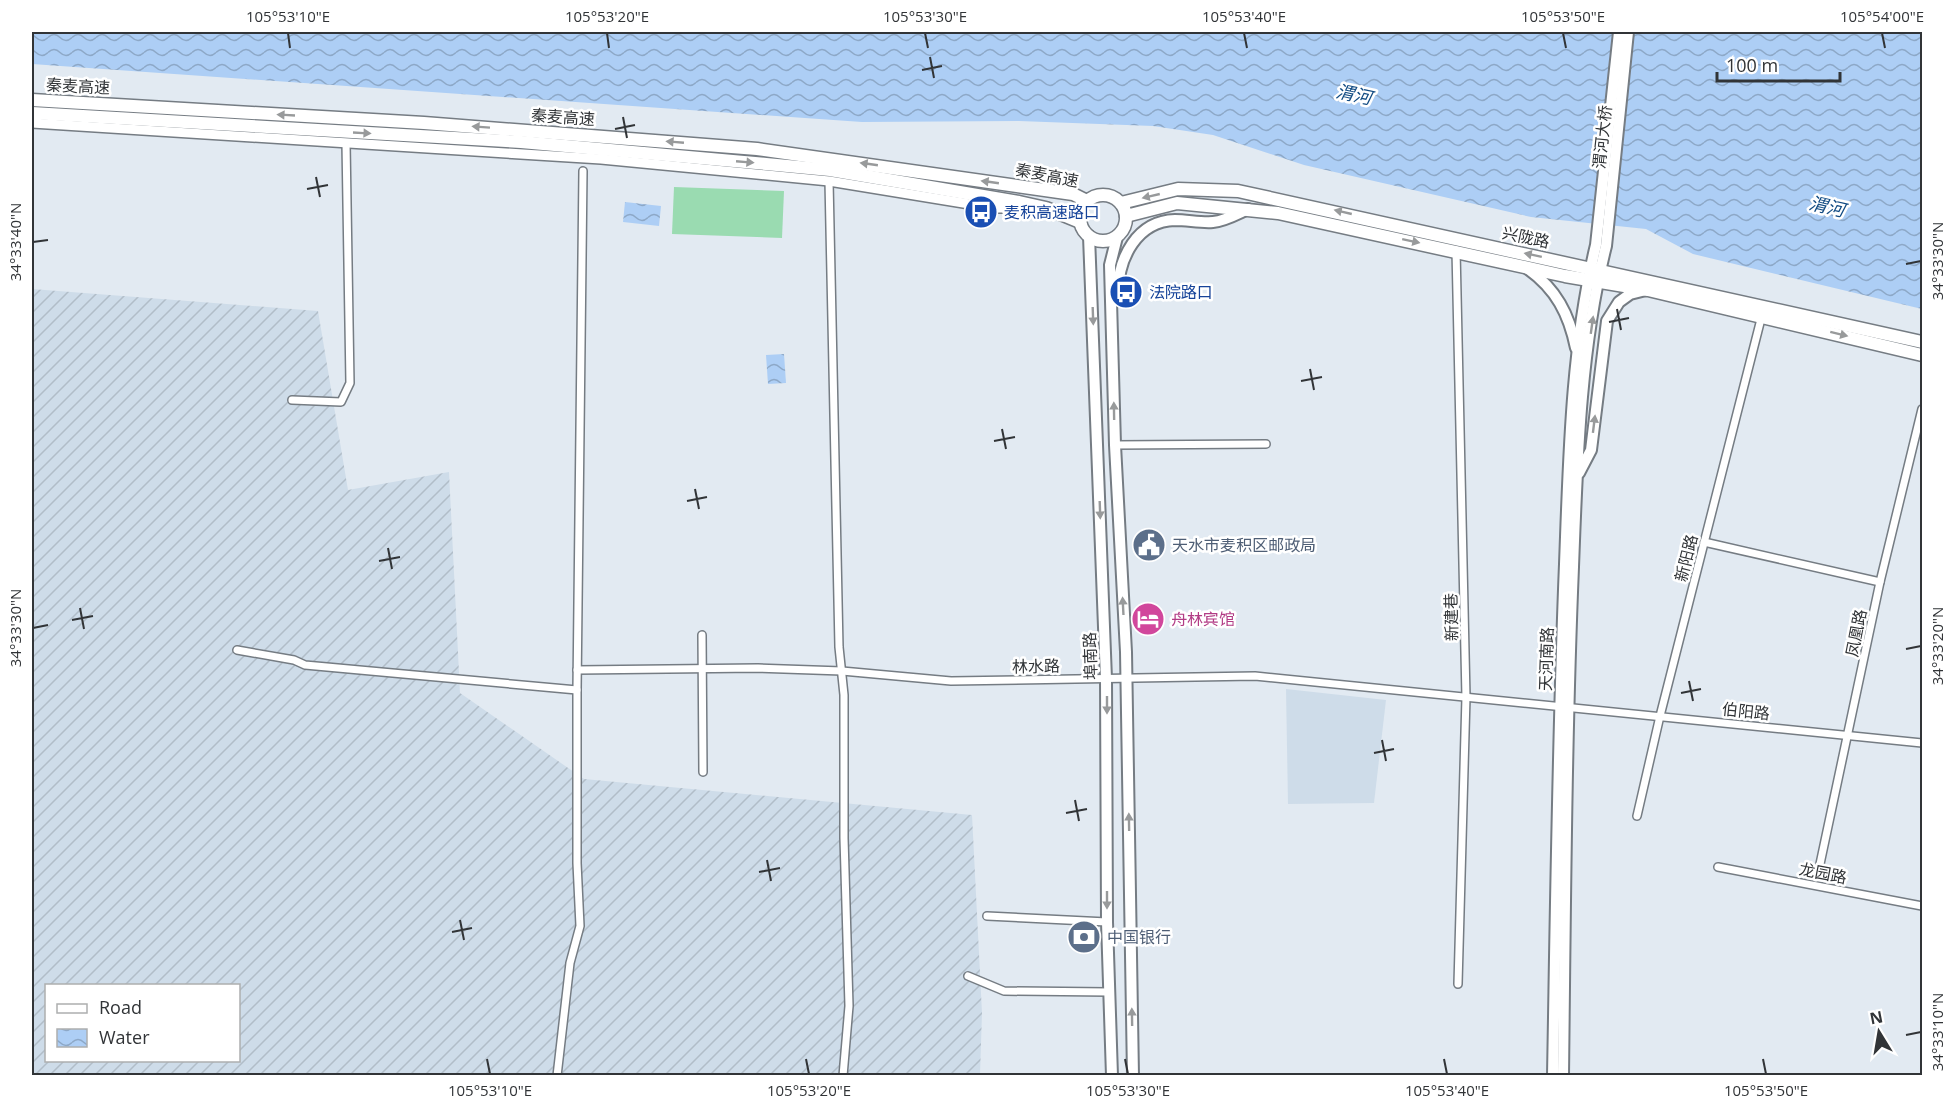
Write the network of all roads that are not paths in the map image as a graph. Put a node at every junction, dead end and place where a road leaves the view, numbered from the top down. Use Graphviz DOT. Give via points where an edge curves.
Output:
graph roads {
  1 [pos="1619,32"];
  2 [pos="1628,32"];
  3 [pos="32,100"];
  4 [pos="32,113"];
  5 [pos="32,123"];
  6 [pos="346,143"];
  7 [pos="583,171"];
  8 [pos="924,178"];
  9 [pos="829,182"];
  10 [pos="1088,201"];
  11 [pos="1121,203"];
  12 [pos="1046,208"];
  13 [pos="1249,209"];
  14 [pos="1126,216"];
  15 [pos="1080,222"];
  16 [pos="1089,236"];
  17 [pos="1117,237"];
  18 [pos="1601,246"];
  19 [pos="1456,250"];
  20 [pos="1526,267"];
  21 [pos="1594,274"];
  22 [pos="1111,281"];
  23 [pos="1091,284"];
  24 [pos="1648,290"];
  25 [pos="1763,311"];
  26 [pos="1923,342"];
  27 [pos="1112,344"];
  28 [pos="1923,355"];
  29 [pos="1578,358"];
  30 [pos="292,400"];
  31 [pos="1923,409"];
  32 [pos="1266,444"];
  33 [pos="1114,445"];
  34 [pos="1576,479"];
  35 [pos="1704,542"];
  36 [pos="1880,582"];
  37 [pos="702,635"];
  38 [pos="237,650"];
  39 [pos="702,669"];
  40 [pos="577,670"];
  41 [pos="842,671"];
  42 [pos="1126,678"];
  43 [pos="1106,679"];
  44 [pos="577,690"];
  45 [pos="1466,697"];
  46 [pos="1563,707"];
  47 [pos="1660,716"];
  48 [pos="1849,735"];
  49 [pos="1923,743"];
  50 [pos="703,772"];
  51 [pos="1637,816"];
  52 [pos="1820,864"];
  53 [pos="1718,867"];
  54 [pos="1923,906"];
  55 [pos="987,916"];
  56 [pos="1107,922"];
  57 [pos="968,976"];
  58 [pos="1458,984"];
  59 [pos="1109,992"];
  60 [pos="557,1076"];
  61 [pos="843,1076"];
  62 [pos="1112,1076"];
  63 [pos="1133,1076"];
  64 [pos="1553,1076"];
  65 [pos="1563,1076"];
  1 -- 18 [label="main road, 渭河大桥"];
  2 -- 18 [label="main road, 渭河大桥"];
  8 -- 3 [label="highway, 秦麦高速, one-way" via="757,149 424,123"];
  4 -- 8 [label="highway, 秦麦高速, one-way" via="521,142"];
  5 -- 6 [label="main road"];
  6 -- 9 [label="main road" via="601,159"];
  6 -- 30 [label="street" via="350,382 341,402"];
  7 -- 40 [label="street"];
  10 -- 8 [label="highway, 秦麦高速, one-way" via="1073,194"];
  8 -- 12 [label="highway, 秦麦高速"];
  9 -- 12 [label="main road" via="994,208"];
  9 -- 41 [label="street"];
  10 -- 11 [label="highway" via="1108,195"];
  10 -- 15 [label="highway"];
  11 -- 14 [label="highway"];
  21 -- 11 [label="highway, 兴陇路, one-way" via="1238,191 1178,189"];
  12 -- 15 [label="highway, 秦麦高速"];
  13 -- 14 [label="highway, 兴陇路" via="1177,203"];
  13 -- 19 [label="highway, 兴陇路, one-way"];
  13 -- 27 [label="main road" via="1224,220 1173,220 1144,229 1121,267"];
  14 -- 17 [label="highway" via="1125,228"];
  15 -- 16 [label="highway"];
  16 -- 17 [label="highway" via="1103,241"];
  16 -- 23 [label="main road, 埠南路"];
  17 -- 22 [label="main road" via="1110,266"];
  18 -- 21 [label="main road, 天河南路"];
  19 -- 20 [label="highway, 兴陇路"];
  19 -- 45 [label="street, 新建巷"];
  20 -- 21 [label="highway, 兴陇路"];
  20 -- 29 [label="main road" via="1547,284 1564,308"];
  21 -- 24 [label="highway, 兴陇路"];
  21 -- 25 [label="highway, 兴陇路"];
  21 -- 29 [label="main road, 天河南路"];
  34 -- 21 [label="main road, 天河南路, one-way"];
  22 -- 23 [label="main road" via="1101,278"];
  22 -- 27 [label="main road"];
  23 -- 43 [label="main road, 埠南路, one-way"];
  24 -- 25 [label="highway, 兴陇路"];
  34 -- 24 [label="main road, one-way" via="1591,450 1607,321 1624,298"];
  25 -- 26 [label="highway, 兴陇路"];
  25 -- 28 [label="highway, 兴陇路, one-way"];
  25 -- 35 [label="street, 新阳路"];
  33 -- 27 [label="main road, one-way"];
  29 -- 46 [label="main road, 天河南路" via="1569,478"];
  31 -- 36 [label="street, 凤凰路"];
  32 -- 33 [label="street"];
  42 -- 33 [label="main road, one-way"];
  34 -- 46 [label="main road, 天河南路"];
  35 -- 36 [label="street"];
  35 -- 47 [label="street, 新阳路"];
  36 -- 48 [label="street, 凤凰路"];
  37 -- 39 [label="street"];
  38 -- 44 [label="street" via="305,665"];
  39 -- 40 [label="street, 林水路"];
  39 -- 41 [label="street, 林水路"];
  39 -- 50 [label="street"];
  40 -- 44 [label="street"];
  41 -- 43 [label="street, 林水路" via="951,681"];
  41 -- 61 [label="street" via="849,1006"];
  42 -- 43 [label="street, 林水路"];
  42 -- 45 [label="street, 林水路" via="1255,676"];
  63 -- 42 [label="main road, one-way"];
  43 -- 56 [label="main road, 埠南路, one-way"];
  44 -- 60 [label="street" via="580,926 570,963"];
  45 -- 46 [label="street, 林水路"];
  45 -- 58 [label="street, 新建巷"];
  46 -- 47 [label="street, 伯阳路"];
  46 -- 64 [label="main road, 天河南路"];
  46 -- 65 [label="main road, 天河南路"];
  47 -- 48 [label="street, 伯阳路"];
  47 -- 51 [label="street, 新阳路"];
  48 -- 49 [label="street, 伯阳路"];
  48 -- 52 [label="street, 凤凰路"];
  53 -- 54 [label="street, 龙园路"];
  55 -- 56 [label="street"];
  56 -- 59 [label="main road, 埠南路"];
  57 -- 59 [label="street" via="1004,991"];
  59 -- 62 [label="main road, 埠南路"];
}
